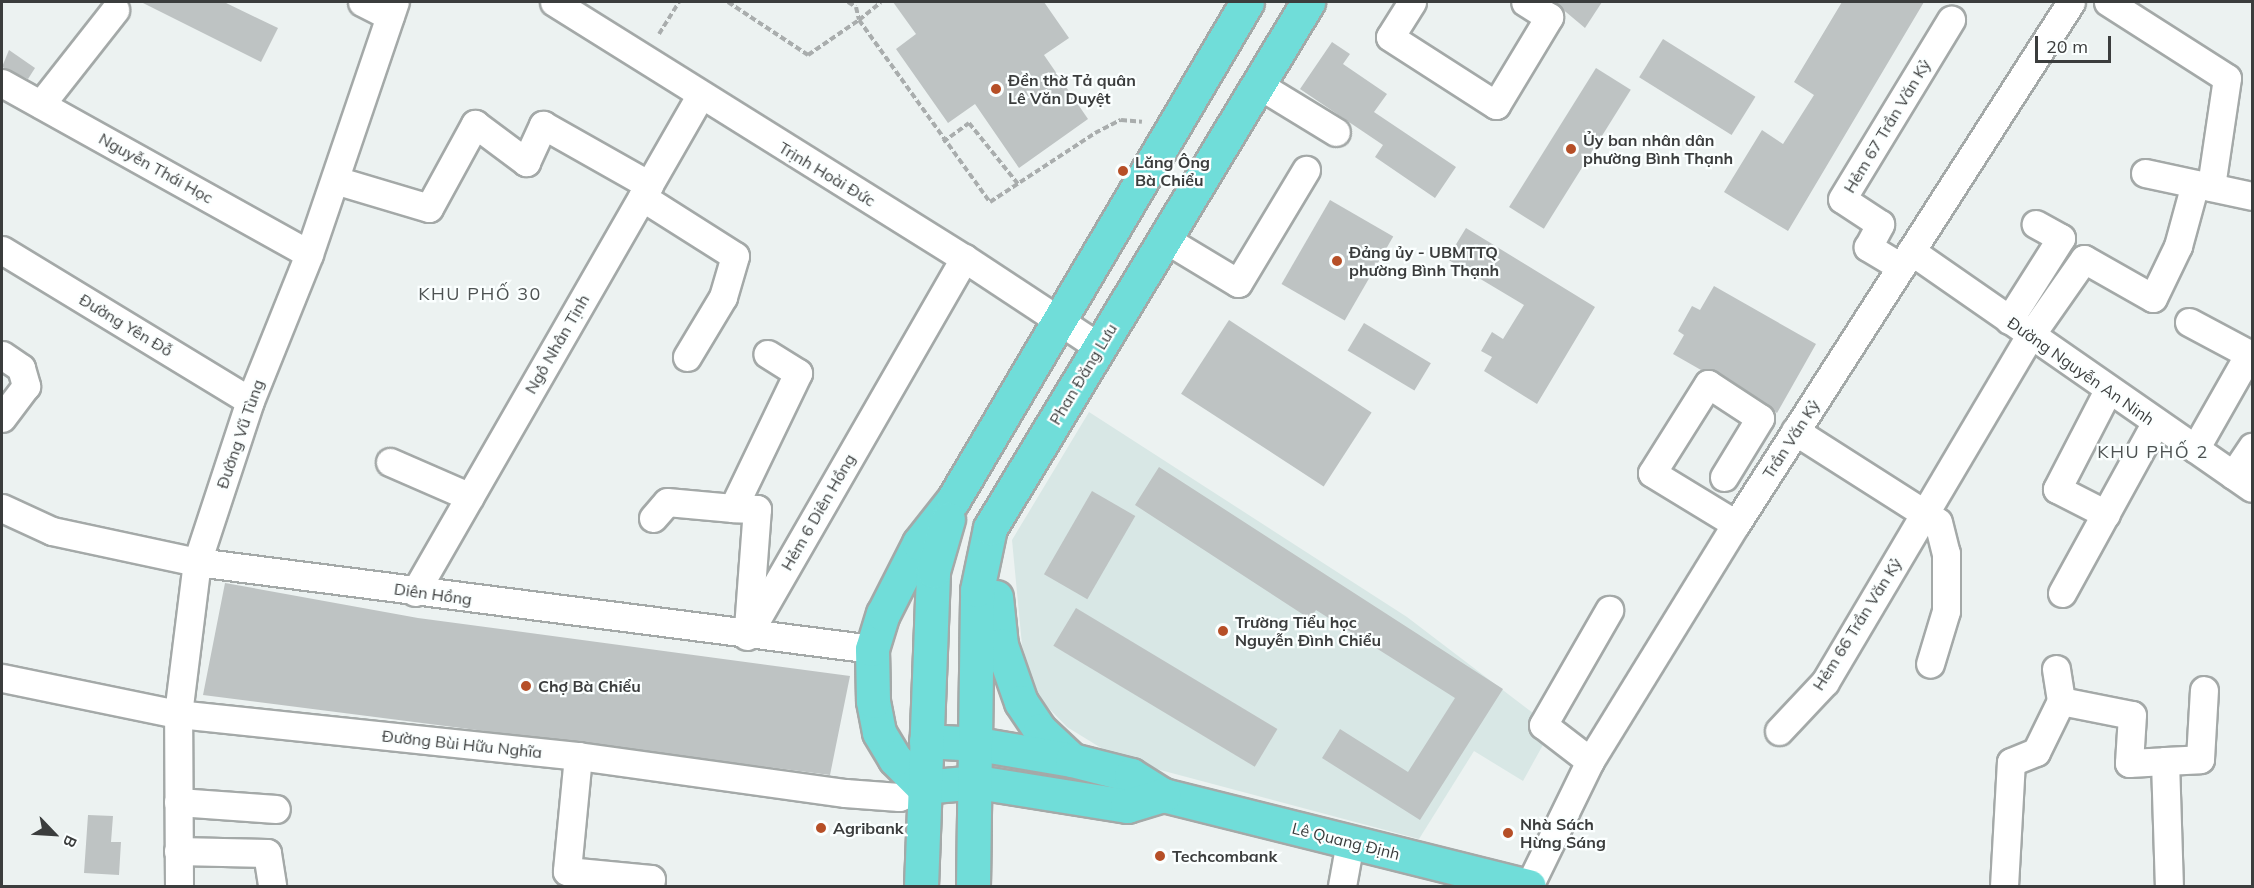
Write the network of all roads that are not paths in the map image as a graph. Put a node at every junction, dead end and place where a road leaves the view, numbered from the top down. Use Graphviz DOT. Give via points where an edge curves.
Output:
graph roads {
  1 [pos="362,2"];
  2 [pos="554,2"];
  3 [pos="1249,2"];
  4 [pos="1412,2"];
  5 [pos="1525,2"];
  6 [pos="2071,2"];
  7 [pos="2108,2"];
  8 [pos="393,9"];
  9 [pos="116,10"];
  10 [pos="1301,13"];
  11 [pos="1951,20"];
  12 [pos="2,83"];
  13 [pos="1259,85"];
  14 [pos="700,96"];
  15 [pos="41,104"];
  16 [pos="1336,132"];
  17 [pos="1306,170"];
  18 [pos="2145,173"];
  19 [pos="335,180"];
  20 [pos="2203,185"];
  21 [pos="646,191"];
  22 [pos="2253,195"];
  23 [pos="2036,224"];
  24 [pos="1165,239"];
  25 [pos="2,250"];
  26 [pos="309,254"];
  27 [pos="964,258"];
  28 [pos="1906,259"];
  29 [pos="1057,320"];
  30 [pos="2190,322"];
  31 [pos="2020,328"];
  32 [pos="1099,347"];
  33 [pos="767,354"];
  34 [pos="2,355"];
  35 [pos="687,357"];
  36 [pos="2108,390"];
  37 [pos="250,401"];
  38 [pos="2,418"];
  39 [pos="2156,422"];
  40 [pos="1795,431"];
  41 [pos="2253,447"];
  42 [pos="2195,449"];
  43 [pos="390,462"];
  44 [pos="1724,477"];
  45 [pos="2243,482"];
  46 [pos="470,496"];
  47 [pos="953,500"];
  48 [pos="2,508"];
  49 [pos="733,508"];
  50 [pos="1926,511"];
  51 [pos="2106,514"];
  52 [pos="653,518"];
  53 [pos="1736,524"];
  54 [pos="990,528"];
  55 [pos="197,562"];
  56 [pos="415,592"];
  57 [pos="2062,593"];
  58 [pos="1609,610"];
  59 [pos="747,636"];
  60 [pos="872,649"];
  61 [pos="1930,664"];
  62 [pos="2056,669"];
  63 [pos="2,678"];
  64 [pos="2204,690"];
  65 [pos="2061,701"];
  66 [pos="178,714"];
  67 [pos="1779,731"];
  68 [pos="926,741"];
  69 [pos="978,744"];
  70 [pos="578,756"];
  71 [pos="1072,760"];
  72 [pos="1590,761"];
  73 [pos="2165,761"];
  74 [pos="977,782"];
  75 [pos="923,788"];
  76 [pos="1163,795"];
  77 [pos="178,802"];
  78 [pos="276,809"];
  79 [pos="1350,842"];
  80 [pos="178,851"];
  81 [pos="567,879"];
  82 [pos="179,886"];
  83 [pos="272,886"];
  84 [pos="650,886"];
  85 [pos="921,886"];
  86 [pos="974,886"];
  87 [pos="1342,886"];
  88 [pos="1529,886"];
  89 [pos="2004,886"];
  90 [pos="2169,886"];
  1 -- 8 [label="street"];
  2 -- 14 [label="street, Trịnh Hoài Đức"];
  3 -- 10 [label="main road"];
  3 -- 29 [label="main road"];
  4 -- 5 [label="street" via="1390,37 1496,105 1549,17"];
  6 -- 28 [label="street, Trần Văn Kỷ"];
  7 -- 20 [label="street" via="2227,78"];
  8 -- 19 [label="street, Đường Vũ Tùng"];
  9 -- 15 [label="street"];
  10 -- 13 [label="main road, Phan Đăng Lưu"];
  11 -- 28 [label="street, Hẻm 67 Trần Văn Kỷ" via="1842,200 1880,224 1868,247"];
  12 -- 15 [label="street, Nguyễn Thái Học"];
  13 -- 16 [label="street"];
  13 -- 24 [label="main road, Phan Đăng Lưu"];
  14 -- 21 [label="street, Ngô Nhân Tịnh"];
  14 -- 27 [label="street, Trịnh Hoài Đức"];
  15 -- 26 [label="street, Nguyễn Thái Học"];
  17 -- 24 [label="street" via="1238,283"];
  18 -- 20 [label="street"];
  19 -- 21 [label="street" via="429,208 475,124 526,162 543,125"];
  19 -- 26 [label="street, Đường Vũ Tùng"];
  20 -- 22 [label="street"];
  20 -- 31 [label="street" via="2153,298 2084,259"];
  21 -- 35 [label="street" via="735,256 723,297"];
  21 -- 46 [label="street, Ngô Nhân Tịnh"];
  23 -- 31 [label="street" via="2061,238"];
  24 -- 32 [label="main road, Phan Đăng Lưu"];
  25 -- 37 [label="street, Đường Yên Đỗ"];
  26 -- 37 [label="street, Đường Vũ Tùng"];
  27 -- 29 [label="street, Trịnh Hoài Đức"];
  27 -- 59 [label="street, Hẻm 6 Diên Hồng"];
  28 -- 31 [label="street, Đường Nguyễn An Ninh"];
  28 -- 40 [label="street, Trần Văn Kỷ"];
  29 -- 32 [label="street, Trịnh Hoài Đức"];
  29 -- 47 [label="main road"];
  30 -- 42 [label="street" via="2249,354"];
  31 -- 36 [label="street, Đường Nguyễn An Ninh"];
  31 -- 50 [label="street, Hẻm 66 Trần Văn Kỷ"];
  32 -- 54 [label="main road, Phan Đăng Lưu"];
  33 -- 49 [label="street" via="798,373"];
  34 -- 38 [label="street" via="21,368 26,386"];
  36 -- 39 [label="street, Đường Nguyễn An Ninh"];
  36 -- 51 [label="street" via="2057,489"];
  37 -- 55 [label="street, Đường Vũ Tùng"];
  39 -- 42 [label="street, Đường Nguyễn An Ninh"];
  39 -- 51 [label="street"];
  40 -- 50 [label="street"];
  40 -- 53 [label="street, Trần Văn Kỷ"];
  41 -- 45 [label="street"];
  42 -- 45 [label="street, Đường Nguyễn An Ninh"];
  43 -- 46 [label="street"];
  44 -- 53 [label="street" via="1760,418 1708,384 1652,473"];
  46 -- 56 [label="street, Ngô Nhân Tịnh"];
  47 -- 60 [label="main road" via="900,577"];
  47 -- 68 [label="main road" via="933,571"];
  48 -- 55 [label="street, Diên Hồng" via="52,531"];
  49 -- 52 [label="street, Hẻm 6 Diên Hồng" via="667,502"];
  49 -- 59 [label="street, Hẻm 6 Diên Hồng" via="757,509"];
  50 -- 61 [label="street" via="1938,522 1946,553 1946,611"];
  50 -- 67 [label="street, Hẻm 66 Trần Văn Kỷ" via="1825,682"];
  51 -- 57 [label="street"];
  53 -- 72 [label="street, Trần Văn Kỷ"];
  54 -- 69 [label="main road, Phan Đăng Lưu" via="977,590"];
  54 -- 71 [label="main road" via="1001,645 1012,681 1040,730"];
  55 -- 56 [label="street, Diên Hồng"];
  55 -- 66 [label="street, Đường Vũ Tùng"];
  56 -- 59 [label="street, Diên Hồng"];
  58 -- 72 [label="street" via="1543,725"];
  59 -- 60 [label="street, Diên Hồng"];
  60 -- 75 [label="main road" via="873,701 879,732 895,759"];
  62 -- 65 [label="street"];
  63 -- 66 [label="street, Đường Bùi Hữu Nghĩa"];
  64 -- 73 [label="street" via="2200,759"];
  65 -- 73 [label="street" via="2132,715 2129,763"];
  65 -- 89 [label="street" via="2036,752 2011,762"];
  66 -- 70 [label="street, Đường Bùi Hữu Nghĩa"];
  66 -- 77 [label="street, Đường Vũ Tùng"];
  68 -- 69 [label="main road, Lê Quang Định"];
  68 -- 75 [label="main road"];
  69 -- 71 [label="main road, Lê Quang Định"];
  69 -- 74 [label="main road, Phan Đăng Lưu"];
  70 -- 75 [label="street, Đường Bùi Hữu Nghĩa" via="845,793 898,797"];
  70 -- 81 [label="street"];
  71 -- 76 [label="main road, Lê Quang Định" via="1131,775"];
  72 -- 88 [label="street, Trần Văn Kỷ"];
  73 -- 90 [label="street"];
  74 -- 75 [label="main road"];
  74 -- 76 [label="main road" via="1127,806"];
  74 -- 86 [label="main road, Phan Đăng Lưu"];
  75 -- 85 [label="main road"];
  76 -- 79 [label="main road, Lê Quang Định"];
  77 -- 78 [label="street"];
  77 -- 80 [label="street, Đường Vũ Tùng"];
  79 -- 87 [label="street"];
  79 -- 88 [label="main road, Lê Quang Định"];
  80 -- 82 [label="street, Đường Vũ Tùng"];
  80 -- 83 [label="street" via="267,853"];
  81 -- 84 [label="street" via="651,879"];
}
